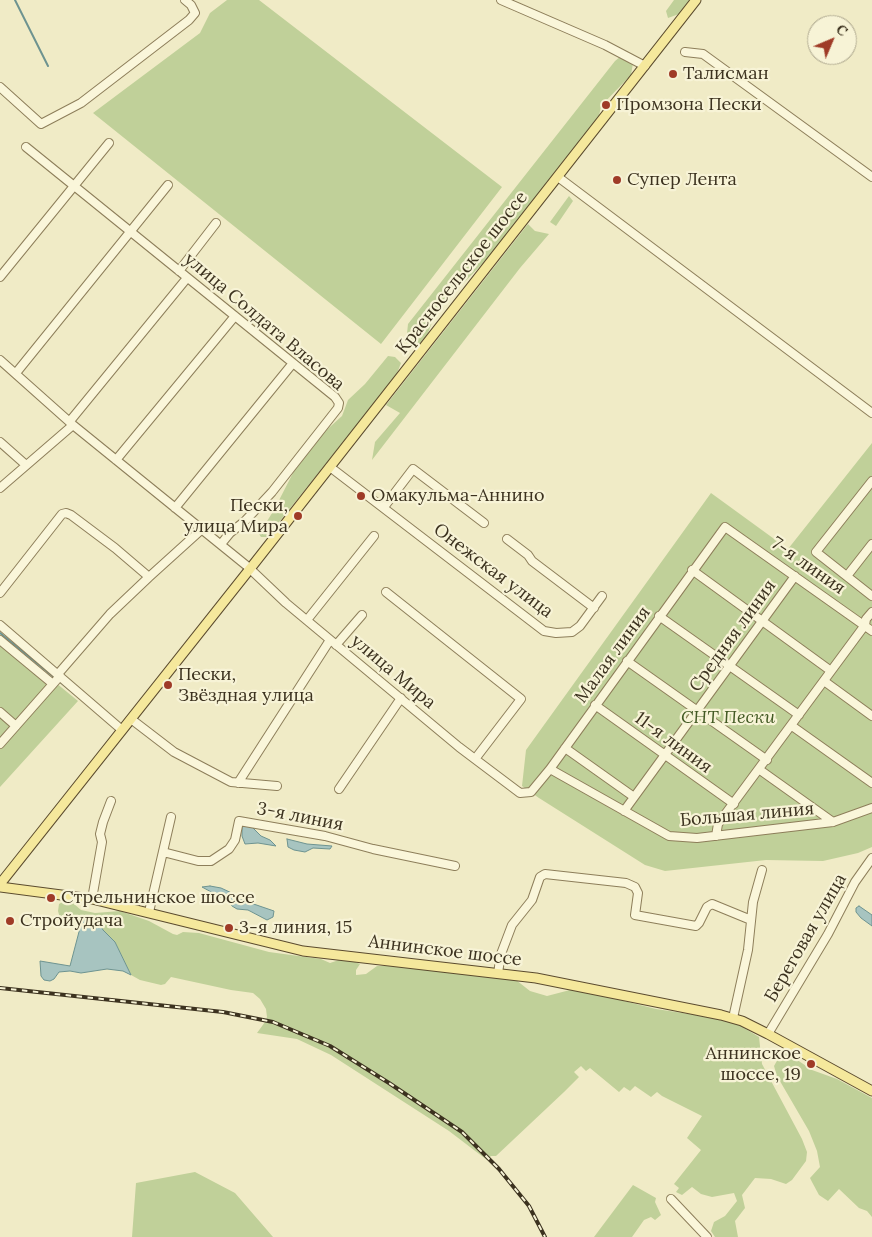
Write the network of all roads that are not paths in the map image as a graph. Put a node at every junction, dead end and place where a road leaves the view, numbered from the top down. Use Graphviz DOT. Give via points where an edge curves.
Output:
graph roads {
  1 [pos="184,0"];
  2 [pos="501,0"];
  3 [pos="696,0"];
  4 [pos="685,52"];
  5 [pos="645,66"];
  6 [pos="0,87"];
  7 [pos="109,143"];
  8 [pos="26,147"];
  9 [pos="558,177"];
  10 [pos="872,177"];
  11 [pos="168,185"];
  12 [pos="74,186"];
  13 [pos="216,223"];
  14 [pos="130,232"];
  15 [pos="179,271"];
  16 [pos="0,276"];
  17 [pos="187,278"];
  18 [pos="235,316"];
  19 [pos="0,360"];
  20 [pos="293,364"];
  21 [pos="16,374"];
  22 [pos="872,413"];
  23 [pos="72,423"];
  24 [pos="0,442"];
  25 [pos="116,460"];
  26 [pos="26,465"];
  27 [pos="330,466"];
  28 [pos="872,481"];
  29 [pos="0,488"];
  30 [pos="384,507"];
  31 [pos="175,508"];
  32 [pos="484,523"];
  33 [pos="725,527"];
  34 [pos="201,530"];
  35 [pos="374,536"];
  36 [pos="507,539"];
  37 [pos="221,544"];
  38 [pos="872,544"];
  39 [pos="252,567"];
  40 [pos="692,570"];
  41 [pos="795,576"];
  42 [pos="846,576"];
  43 [pos="149,577"];
  44 [pos="386,592"];
  45 [pos="0,593"];
  46 [pos="602,596"];
  47 [pos="872,596"];
  48 [pos="594,608"];
  49 [pos="872,612"];
  50 [pos="362,614"];
  51 [pos="659,616"];
  52 [pos="307,620"];
  53 [pos="762,621"];
  54 [pos="0,625"];
  55 [pos="865,625"];
  56 [pos="872,632"];
  57 [pos="0,640"];
  58 [pos="333,642"];
  59 [pos="627,661"];
  60 [pos="730,666"];
  61 [pos="831,672"];
  62 [pos="59,675"];
  63 [pos="824,681"];
  64 [pos="53,684"];
  65 [pos="401,698"];
  66 [pos="595,705"];
  67 [pos="697,710"];
  68 [pos="0,712"];
  69 [pos="799,715"];
  70 [pos="872,716"];
  71 [pos="131,719"];
  72 [pos="16,726"];
  73 [pos="792,726"];
  74 [pos="122,730"];
  75 [pos="0,744"];
  76 [pos="565,748"];
  77 [pos="665,755"];
  78 [pos="475,759"];
  79 [pos="767,760"];
  80 [pos="550,769"];
  81 [pos="760,770"];
  82 [pos="238,783"];
  83 [pos="872,783"];
  84 [pos="277,786"];
  85 [pos="339,789"];
  86 [pos="520,793"];
  87 [pos="634,797"];
  88 [pos="112,801"];
  89 [pos="734,804"];
  90 [pos="872,808"];
  91 [pos="624,811"];
  92 [pos="171,817"];
  93 [pos="833,822"];
  94 [pos="716,836"];
  95 [pos="162,852"];
  96 [pos="870,864"];
  97 [pos="455,866"];
  98 [pos="762,870"];
  99 [pos="0,886"];
  100 [pos="92,899"];
  101 [pos="149,912"];
  102 [pos="751,920"];
  103 [pos="498,973"];
  104 [pos="733,1018"];
  105 [pos="768,1034"];
  106 [pos="872,1091"];
  107 [pos="671,1200"];
  108 [pos="708,1237"];
  1 -- 6 [label="street" via="195,14 189,20 81,103 41,124"];
  2 -- 5 [label="street"];
  3 -- 5 [label="main road, Красносельское шоссе"];
  4 -- 10 [label="street" via="703,54"];
  5 -- 9 [label="main road, Красносельское шоссе"];
  7 -- 12 [label="street"];
  8 -- 12 [label="street, улица Солдата Власова"];
  9 -- 22 [label="street"];
  9 -- 27 [label="main road, Красносельское шоссе"];
  11 -- 14 [label="street"];
  12 -- 14 [label="street, улица Солдата Власова"];
  12 -- 16 [label="street"];
  13 -- 15 [label="street"];
  14 -- 15 [label="street, улица Солдата Власова"];
  14 -- 21 [label="street"];
  15 -- 17 [label="street, улица Солдата Власова"];
  17 -- 18 [label="street, улица Солдата Власова"];
  17 -- 23 [label="street"];
  18 -- 20 [label="street, улица Солдата Власова"];
  18 -- 25 [label="street"];
  19 -- 21 [label="street, улица Мира"];
  20 -- 31 [label="street"];
  20 -- 37 [label="street, улица Солдата Власова" via="335,397 338,408 272,492"];
  21 -- 23 [label="street, улица Мира"];
  23 -- 25 [label="street, улица Мира"];
  23 -- 26 [label="street"];
  24 -- 26 [label="street"];
  25 -- 31 [label="street, улица Мира"];
  26 -- 29 [label="street"];
  27 -- 30 [label="street, Онежская улица"];
  27 -- 39 [label="main road, Красносельское шоссе"];
  28 -- 42 [label="street" via="816,552"];
  30 -- 32 [label="street" via="413,468"];
  30 -- 48 [label="street, Онежская улица" via="544,631 572,632"];
  31 -- 34 [label="street, улица Мира"];
  33 -- 40 [label="street, Малая линия"];
  33 -- 41 [label="street, 7-я линия"];
  34 -- 37 [label="street, улица Мира"];
  34 -- 43 [label="street"];
  35 -- 52 [label="street"];
  36 -- 48 [label="street"];
  37 -- 39 [label="street, улица Мира"];
  38 -- 42 [label="street"];
  39 -- 52 [label="street, улица Мира"];
  39 -- 71 [label="main road"];
  40 -- 51 [label="street, Малая линия"];
  40 -- 53 [label="street"];
  41 -- 53 [label="street, Средняя линия"];
  41 -- 55 [label="street, 7-я линия"];
  42 -- 47 [label="street"];
  43 -- 45 [label="street" via="66,513"];
  43 -- 62 [label="street" via="110,614"];
  44 -- 78 [label="street" via="521,699"];
  46 -- 48 [label="street, Онежская улица"];
  49 -- 55 [label="street"];
  50 -- 58 [label="street"];
  51 -- 59 [label="street, Малая линия"];
  51 -- 60 [label="street"];
  52 -- 58 [label="street, улица Мира"];
  53 -- 60 [label="street, Средняя линия"];
  53 -- 61 [label="street"];
  54 -- 62 [label="street"];
  55 -- 56 [label="street, 7-я линия"];
  55 -- 61 [label="street"];
  57 -- 64 [label="street"];
  58 -- 65 [label="street, улица Мира"];
  58 -- 82 [label="street"];
  59 -- 66 [label="street, Малая линия"];
  59 -- 67 [label="street"];
  60 -- 67 [label="street, Средняя линия"];
  60 -- 69 [label="street"];
  61 -- 63 [label="street"];
  62 -- 64 [label="street"];
  62 -- 74 [label="street"];
  63 -- 69 [label="street"];
  63 -- 70 [label="street"];
  64 -- 72 [label="street"];
  65 -- 78 [label="street, улица Мира"];
  65 -- 85 [label="street"];
  66 -- 76 [label="street, Малая линия"];
  66 -- 77 [label="street, 11-я линия"];
  67 -- 77 [label="street, Средняя линия"];
  67 -- 79 [label="street"];
  68 -- 72 [label="street"];
  69 -- 73 [label="street"];
  71 -- 74 [label="main road"];
  71 -- 82 [label="street" via="174,752"];
  72 -- 75 [label="street"];
  73 -- 79 [label="street"];
  73 -- 83 [label="street"];
  74 -- 99 [label="main road"];
  76 -- 80 [label="street, Малая линия"];
  76 -- 87 [label="street"];
  77 -- 87 [label="street, Средняя линия"];
  77 -- 89 [label="street, 11-я линия"];
  78 -- 86 [label="street, улица Мира"];
  79 -- 81 [label="street"];
  80 -- 86 [label="street, Малая линия" via="531,792"];
  80 -- 91 [label="street, Большая линия"];
  81 -- 89 [label="street"];
  81 -- 93 [label="street"];
  82 -- 84 [label="street"];
  87 -- 91 [label="street, Средняя линия"];
  88 -- 100 [label="street" via="100,834 102,842"];
  89 -- 94 [label="street" via="718,824"];
  90 -- 93 [label="street, Большая линия"];
  91 -- 94 [label="street, Большая линия" via="669,836"];
  92 -- 95 [label="street"];
  93 -- 94 [label="street, Большая линия"];
  95 -- 97 [label="street, 3-я линия" via="211,861 229,849 235,840 239,821 325,836"];
  95 -- 101 [label="street"];
  96 -- 105 [label="street, Береговая улица" via="855,882"];
  98 -- 102 [label="street"];
  99 -- 100 [label="main road, Аннинское шоссе"];
  100 -- 101 [label="main road, Аннинское шоссе"];
  101 -- 103 [label="main road, Аннинское шоссе" via="304,951"];
  102 -- 103 [label="street" via="712,904 696,926 635,915 638,893 635,887 626,883 545,874 540,877 532,900 512,925"];
  102 -- 104 [label="street"];
  103 -- 104 [label="main road, Аннинское шоссе"];
  104 -- 105 [label="main road, Аннинское шоссе"];
  105 -- 106 [label="main road, Аннинское шоссе"];
  107 -- 108 [label="street"];
}
